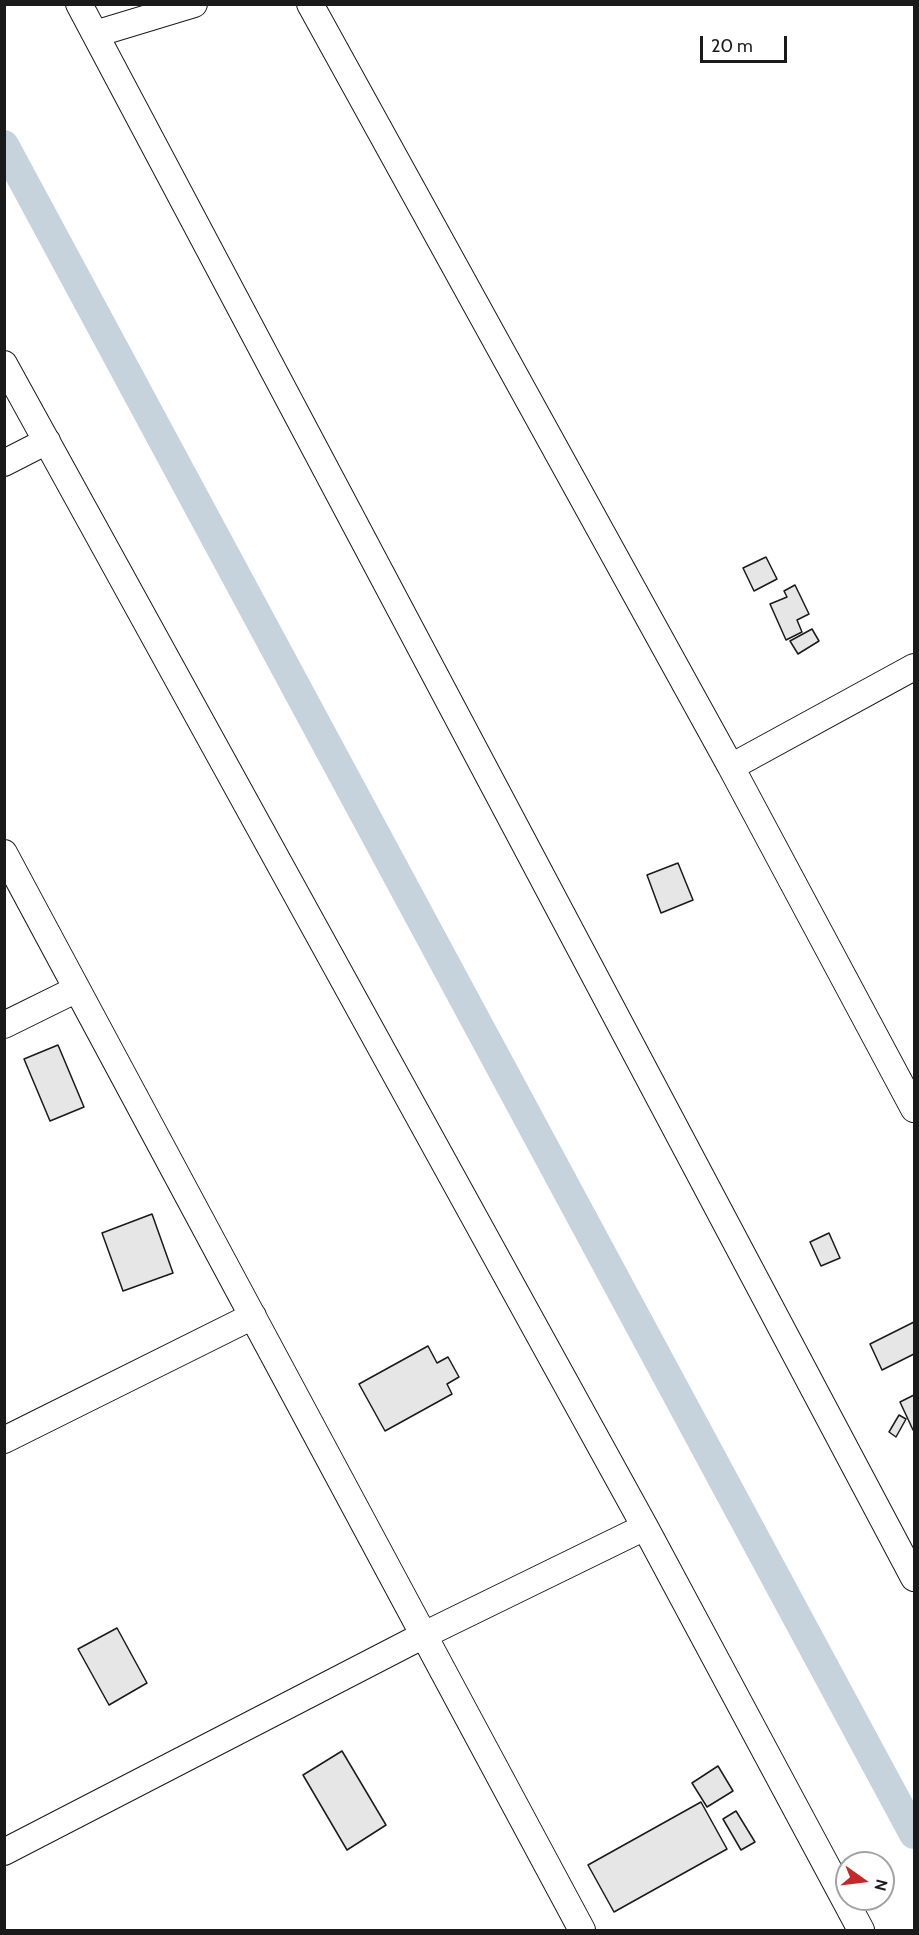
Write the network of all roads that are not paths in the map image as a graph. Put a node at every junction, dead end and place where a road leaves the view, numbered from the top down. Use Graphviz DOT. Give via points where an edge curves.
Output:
graph roads {
  1 [pos="79,4"];
  2 [pos="194,4"];
  3 [pos="310,4"];
  4 [pos="95,34"];
  5 [pos="4,364"];
  6 [pos="47,441"];
  7 [pos="4,462"];
  8 [pos="915,667"];
  9 [pos="731,767"];
  10 [pos="4,853"];
  11 [pos="77,989"];
  12 [pos="4,1025"];
  13 [pos="915,1109"];
  14 [pos="253,1316"];
  15 [pos="4,1440"];
  16 [pos="645,1527"];
  17 [pos="915,1578"];
  18 [pos="424,1635"];
  19 [pos="4,1852"];
  20 [pos="582,1930"];
  21 [pos="861,1930"];
  1 -- 4 [label="street"];
  2 -- 4 [label="street"];
  3 -- 9 [label="street"];
  4 -- 17 [label="street"];
  5 -- 6 [label="street"];
  6 -- 7 [label="street"];
  6 -- 16 [label="street"];
  8 -- 9 [label="street"];
  9 -- 13 [label="street"];
  10 -- 11 [label="street"];
  11 -- 12 [label="street"];
  11 -- 14 [label="street"];
  14 -- 15 [label="street"];
  14 -- 18 [label="street"];
  16 -- 18 [label="street"];
  16 -- 21 [label="street"];
  18 -- 19 [label="street"];
  18 -- 20 [label="street"];
}
